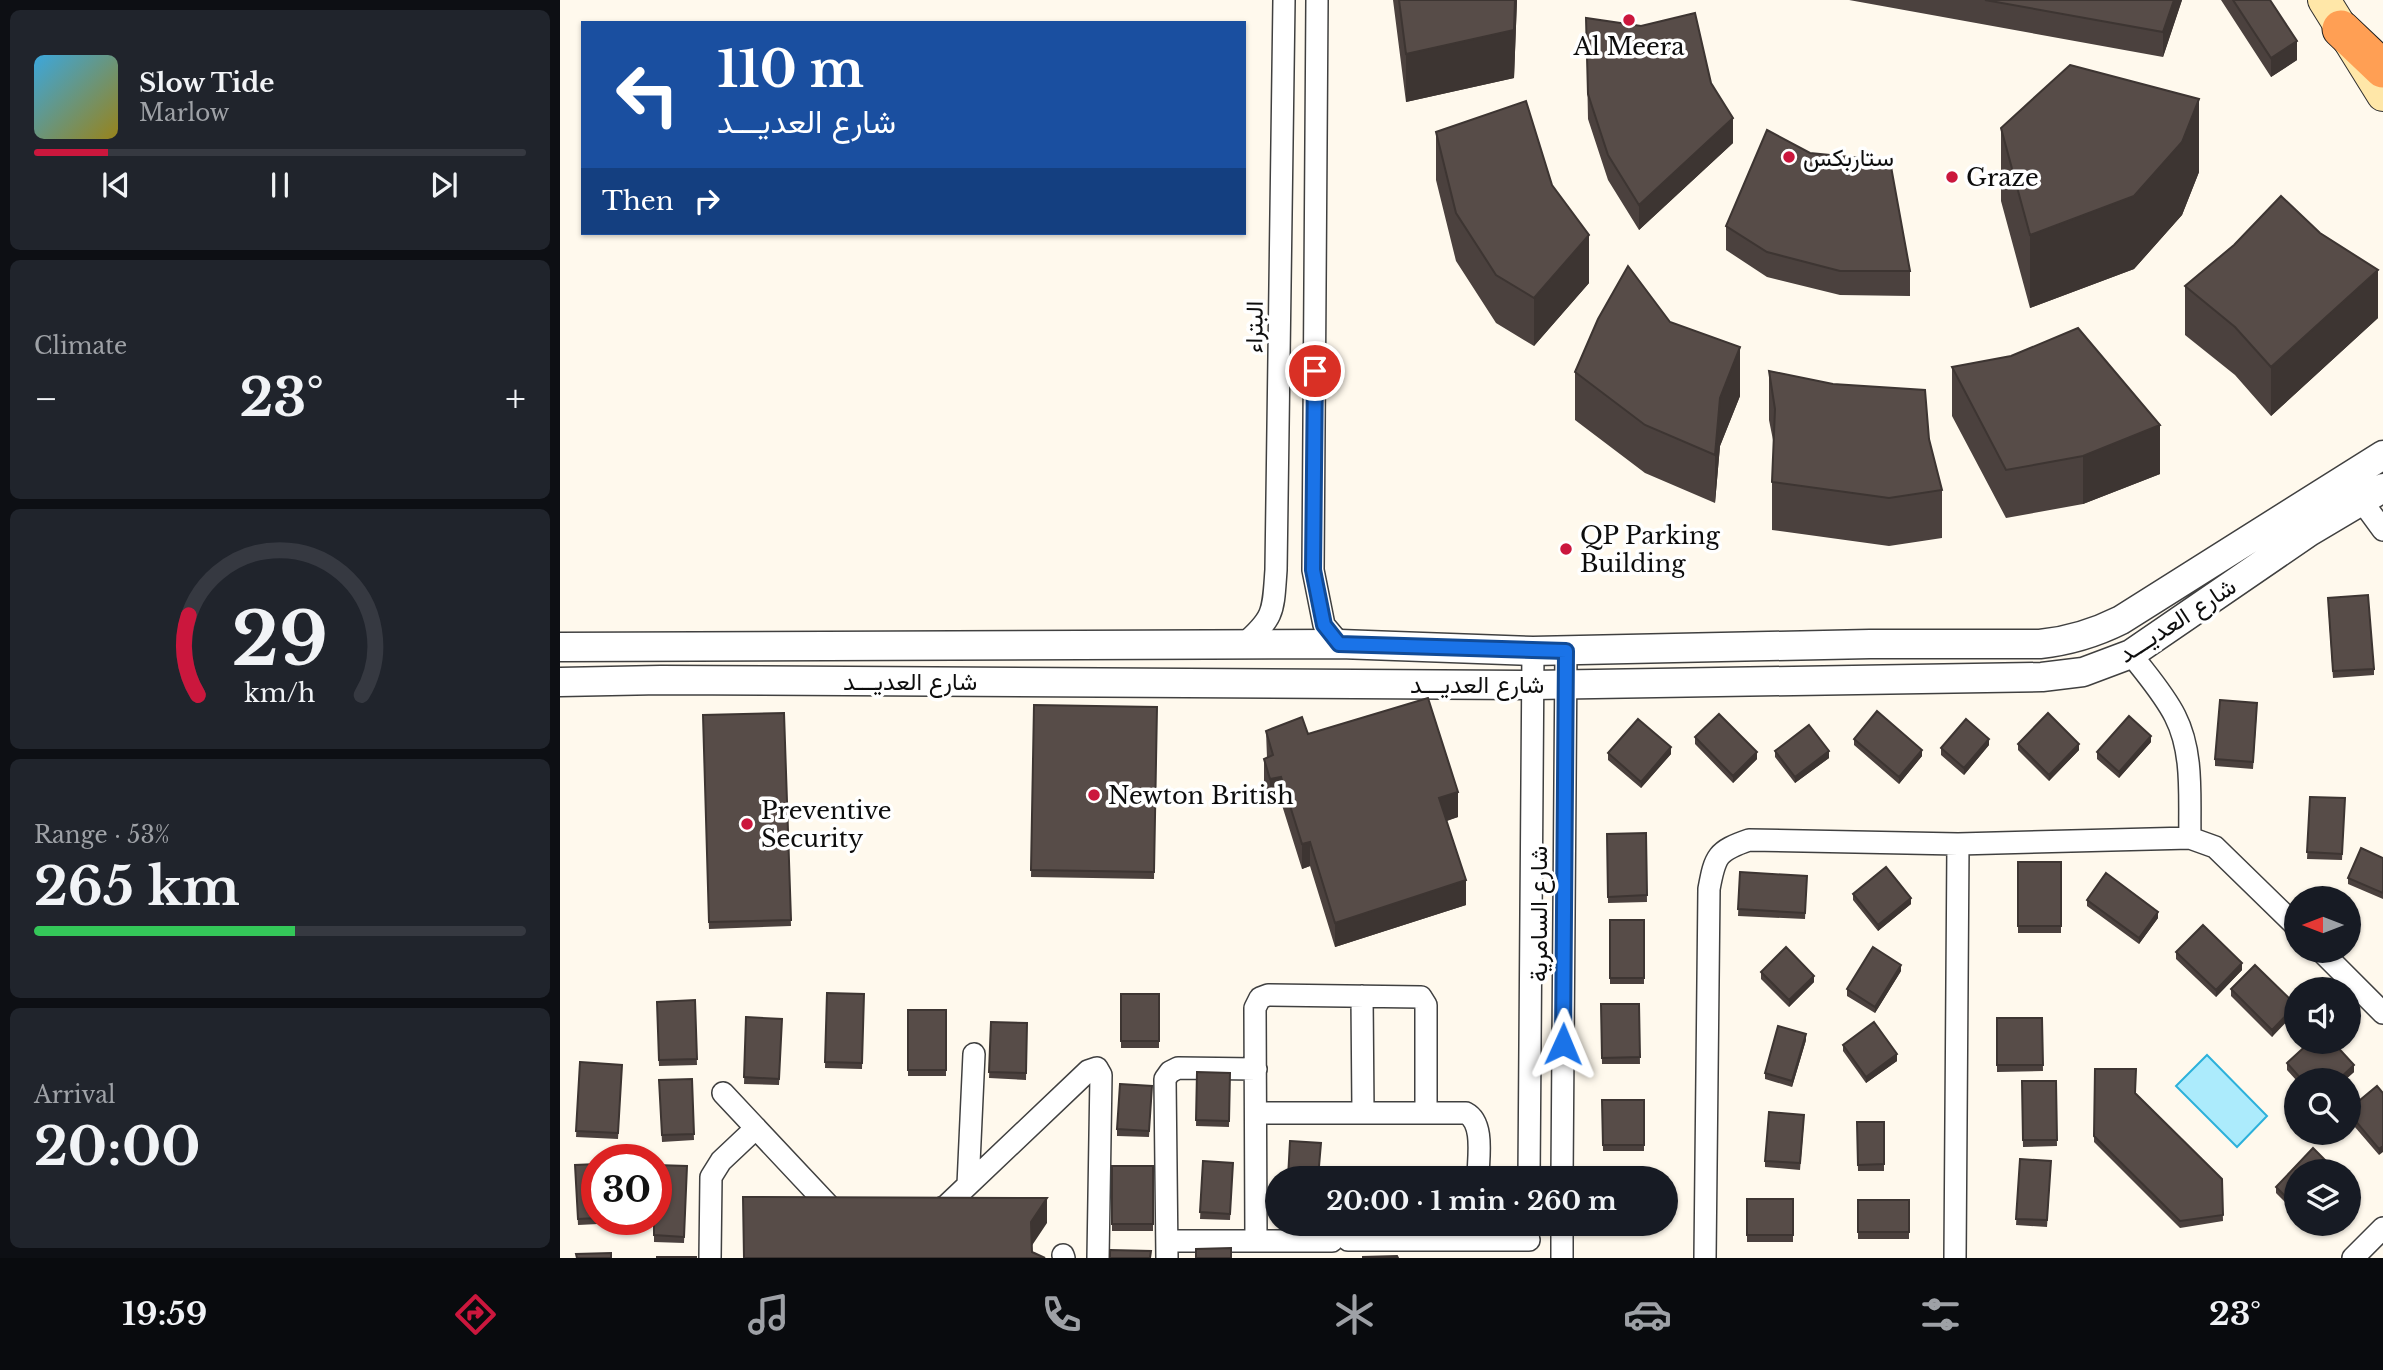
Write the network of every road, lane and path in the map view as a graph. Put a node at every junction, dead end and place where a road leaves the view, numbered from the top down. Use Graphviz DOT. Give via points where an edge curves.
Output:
graph roads {
  1 [pos="1284,0"];
  2 [pos="1317,0"];
  3 [pos="2332,14"];
  4 [pos="2383,69"];
  5 [pos="2383,95"];
  6 [pos="2383,455"];
  7 [pos="2372,494"];
  8 [pos="2383,530"];
  9 [pos="1244,644"];
  10 [pos="1339,644"];
  11 [pos="560,647"];
  12 [pos="1533,651"];
  13 [pos="1566,651"];
  14 [pos="2131,654"];
  15 [pos="560,682"];
  16 [pos="1566,684"];
  17 [pos="1533,685"];
  18 [pos="2190,838"];
  19 [pos="1958,844"];
  20 [pos="2284,914"];
  21 [pos="2333,963"];
  22 [pos="1362,996"];
  23 [pos="2383,1011"];
  24 [pos="974,1054"];
  25 [pos="1256,1069"];
  26 [pos="723,1093"];
  27 [pos="1426,1111"];
  28 [pos="1256,1112"];
  29 [pos="1363,1112"];
  30 [pos="756,1128"];
  31 [pos="1478,1166"];
  32 [pos="1529,1166"];
  33 [pos="1562,1166"];
  34 [pos="968,1185"];
  35 [pos="910,1214"];
  36 [pos="865,1216"];
  37 [pos="2383,1228"];
  38 [pos="1410,1236"];
  39 [pos="1501,1236"];
  40 [pos="1562,1236"];
  41 [pos="1256,1240"];
  42 [pos="1340,1240"];
  43 [pos="1529,1241"];
  44 [pos="1167,1250"];
  45 [pos="710,1258"];
  46 [pos="1098,1258"];
  47 [pos="1562,1258"];
  48 [pos="1706,1258"];
  49 [pos="1955,1258"];
  50 [pos="2353,1258"];
  1 -- 9 [label="street, البتراء" via="1276,570 1273,611"];
  2 -- 10 [label="street" via="1313,570 1324,625"];
  3 -- 4 [label="highway"];
  3 -- 5 [label="main road"];
  6 -- 13 [label="street, شارع العديـــد" via="2121,620 2063,641"];
  7 -- 8 [label="street"];
  7 -- 14 [label="street, شارع العديـــد"];
  9 -- 10 [label="street, شارع العديـــد"];
  9 -- 11 [label="street, شارع العديـــد"];
  10 -- 12 [label="street, شارع العديـــد"];
  12 -- 13 [label="street, شارع العديـــد"];
  12 -- 17 [label="street, شارع السامرية"];
  13 -- 16 [label="street, شارع السامرية"];
  14 -- 16 [label="street, شارع العديـــد" via="2083,672 2042,677"];
  14 -- 18 [label="street" via="2182,732 2188,764"];
  15 -- 17 [label="street, شارع العديـــد"];
  16 -- 17 [label="street, شارع العديـــد"];
  16 -- 33 [label="street, شارع السامرية"];
  17 -- 32 [label="street, شارع السامرية"];
  18 -- 19 [label="street"];
  18 -- 20 [label="street" via="2216,847"];
  19 -- 48 [label="street" via="1749,840 1726,848 1713,865 1709,890"];
  19 -- 49 [label="street"];
  21 -- 23 [label="street"];
  22 -- 25 [label="street" via="1260,998 1255,1007"];
  22 -- 27 [label="street" via="1417,996 1425,1002"];
  22 -- 29 [label="street"];
  24 -- 34 [label="street"];
  25 -- 28 [label="street"];
  25 -- 44 [label="street" via="1178,1068 1167,1075"];
  26 -- 30 [label="street"];
  27 -- 29 [label="street"];
  27 -- 31 [label="street" via="1461,1111 1474,1119"];
  28 -- 29 [label="street"];
  28 -- 41 [label="street"];
  30 -- 36 [label="street" via="830,1207"];
  30 -- 45 [label="street" via="711,1177"];
  34 -- 35 [label="street" via="938,1211"];
  34 -- 46 [label="street" via="1088,1071 1097,1068 1101,1075"];
  37 -- 50 [label="street"];
  38 -- 42 [label="street"];
  39 -- 43 [label="street"];
  40 -- 47 [label="street"];
  41 -- 42 [label="street"];
  41 -- 44 [label="street"];
}
